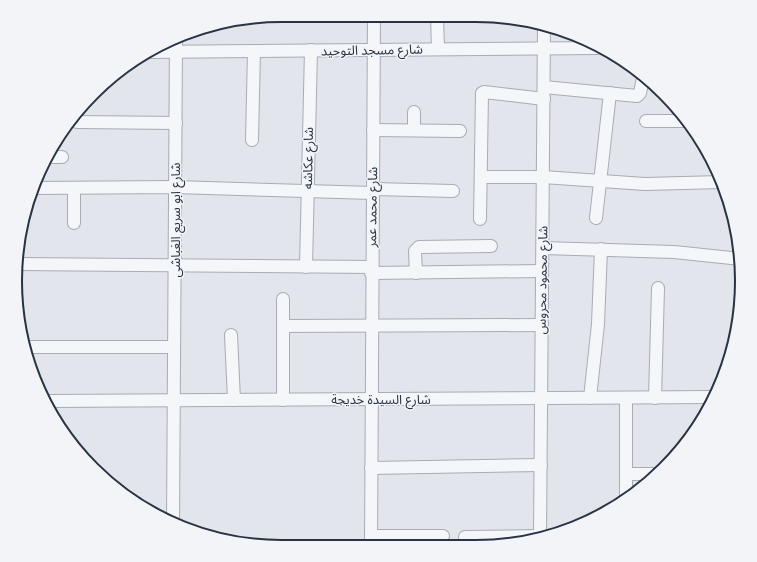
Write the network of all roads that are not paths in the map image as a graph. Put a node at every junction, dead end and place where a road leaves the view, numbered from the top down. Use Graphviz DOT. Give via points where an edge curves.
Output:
graph roads {
  1 [pos="374,22"];
  2 [pos="437,22"];
  3 [pos="544,31"];
  4 [pos="176,45"];
  5 [pos="544,48"];
  6 [pos="589,48"];
  7 [pos="438,49"];
  8 [pos="311,50"];
  9 [pos="374,50"];
  10 [pos="254,51"];
  11 [pos="160,52"];
  12 [pos="176,52"];
  13 [pos="642,82"];
  14 [pos="544,87"];
  15 [pos="610,93"];
  16 [pos="544,99"];
  17 [pos="414,112"];
  18 [pos="646,121"];
  19 [pos="679,121"];
  20 [pos="76,122"];
  21 [pos="176,123"];
  22 [pos="373,130"];
  23 [pos="414,130"];
  24 [pos="460,131"];
  25 [pos="252,140"];
  26 [pos="54,157"];
  27 [pos="62,157"];
  28 [pos="480,177"];
  29 [pos="543,177"];
  30 [pos="599,182"];
  31 [pos="715,182"];
  32 [pos="175,187"];
  33 [pos="40,188"];
  34 [pos="74,188"];
  35 [pos="308,191"];
  36 [pos="373,191"];
  37 [pos="453,191"];
  38 [pos="596,218"];
  39 [pos="480,219"];
  40 [pos="74,223"];
  41 [pos="491,246"];
  42 [pos="542,248"];
  43 [pos="602,249"];
  44 [pos="734,258"];
  45 [pos="23,264"];
  46 [pos="174,266"];
  47 [pos="306,267"];
  48 [pos="372,270"];
  49 [pos="542,271"];
  50 [pos="416,273"];
  51 [pos="658,288"];
  52 [pos="283,299"];
  53 [pos="283,326"];
  54 [pos="371,326"];
  55 [pos="542,326"];
  56 [pos="231,335"];
  57 [pos="31,347"];
  58 [pos="174,347"];
  59 [pos="707,397"];
  60 [pos="541,398"];
  61 [pos="590,398"];
  62 [pos="626,398"];
  63 [pos="655,398"];
  64 [pos="234,400"];
  65 [pos="283,400"];
  66 [pos="370,400"];
  67 [pos="52,401"];
  68 [pos="173,401"];
  69 [pos="541,465"];
  70 [pos="371,468"];
  71 [pos="626,474"];
  72 [pos="649,474"];
  73 [pos="626,492"];
  74 [pos="173,516"];
  75 [pos="540,532"];
  76 [pos="443,536"];
  77 [pos="520,536"];
  78 [pos="465,537"];
  79 [pos="371,540"];
  80 [pos="385,540"];
  1 -- 9 [label="street, شارع محمد عمر"];
  2 -- 7 [label="street"];
  3 -- 5 [label="street, شارع محمود محروس"];
  4 -- 12 [label="street, شارع ابو سريع الغباشى"];
  5 -- 6 [label="street, شارع مسجد التوحيد"];
  5 -- 7 [label="street, شارع مسجد التوحيد"];
  5 -- 14 [label="street, شارع محمود محروس"];
  7 -- 9 [label="street, شارع مسجد التوحيد"];
  8 -- 9 [label="street, شارع مسجد التوحيد"];
  8 -- 10 [label="street, شارع مسجد التوحيد"];
  8 -- 35 [label="street, شارع عكاشه"];
  9 -- 22 [label="street, شارع محمد عمر"];
  10 -- 12 [label="street, شارع مسجد التوحيد"];
  10 -- 25 [label="street"];
  11 -- 12 [label="street, شارع مسجد التوحيد"];
  12 -- 21 [label="street, شارع ابو سريع الغباشى"];
  13 -- 15 [label="street" via="637,96"];
  14 -- 15 [label="street"];
  14 -- 16 [label="street, شارع محمود محروس"];
  15 -- 30 [label="street"];
  16 -- 28 [label="street" via="482,93"];
  16 -- 29 [label="street, شارع محمود محروس"];
  17 -- 23 [label="street"];
  18 -- 19 [label="street"];
  20 -- 21 [label="street"];
  21 -- 32 [label="street, شارع ابو سريع الغباشى"];
  22 -- 23 [label="street"];
  22 -- 36 [label="street, شارع محمد عمر"];
  23 -- 24 [label="street"];
  26 -- 27 [label="street"];
  28 -- 29 [label="street"];
  28 -- 39 [label="street"];
  29 -- 30 [label="street"];
  29 -- 42 [label="street, شارع محمود محروس"];
  30 -- 31 [label="street"];
  30 -- 38 [label="street"];
  32 -- 34 [label="street"];
  32 -- 35 [label="street"];
  32 -- 46 [label="street, شارع ابو سريع الغباشى"];
  33 -- 34 [label="street"];
  34 -- 40 [label="street"];
  35 -- 36 [label="street"];
  35 -- 47 [label="street, شارع عكاشه"];
  36 -- 37 [label="street"];
  36 -- 48 [label="street, شارع محمد عمر"];
  41 -- 50 [label="street" via="419,247 415,251"];
  42 -- 43 [label="street"];
  42 -- 49 [label="street, شارع محمود محروس"];
  43 -- 44 [label="street" via="674,252"];
  43 -- 61 [label="street" via="598,324"];
  45 -- 46 [label="street"];
  46 -- 47 [label="street"];
  46 -- 58 [label="street, شارع ابو سريع الغباشى"];
  47 -- 48 [label="street"];
  48 -- 50 [label="street"];
  48 -- 54 [label="street, شارع محمد عمر"];
  49 -- 50 [label="street"];
  49 -- 55 [label="street, شارع محمود محروس"];
  51 -- 63 [label="street"];
  52 -- 53 [label="street"];
  53 -- 54 [label="street"];
  53 -- 65 [label="street"];
  54 -- 55 [label="street"];
  54 -- 66 [label="street, شارع محمد عمر"];
  55 -- 60 [label="street, شارع محمود محروس"];
  56 -- 64 [label="street"];
  57 -- 58 [label="street"];
  58 -- 68 [label="street, شارع ابو سريع الغباشى"];
  59 -- 63 [label="street, شارع السيدة خديجة"];
  60 -- 61 [label="street, شارع السيدة خديجة"];
  60 -- 66 [label="street, شارع السيدة خديجة"];
  60 -- 69 [label="street, شارع محمود محروس"];
  61 -- 62 [label="street, شارع السيدة خديجة"];
  62 -- 63 [label="street, شارع السيدة خديجة"];
  62 -- 71 [label="street"];
  64 -- 65 [label="street, شارع السيدة خديجة"];
  64 -- 68 [label="street, شارع السيدة خديجة"];
  65 -- 66 [label="street, شارع السيدة خديجة"];
  66 -- 70 [label="street, شارع محمد عمر"];
  67 -- 68 [label="street, شارع السيدة خديجة"];
  68 -- 74 [label="street, شارع ابو سريع الغباشى"];
  69 -- 70 [label="street"];
  69 -- 75 [label="street, شارع محمود محروس"];
  70 -- 79 [label="street, شارع محمد عمر"];
  71 -- 72 [label="street"];
  71 -- 73 [label="street"];
  76 -- 80 [label="street"];
  77 -- 78 [label="street"];
}
